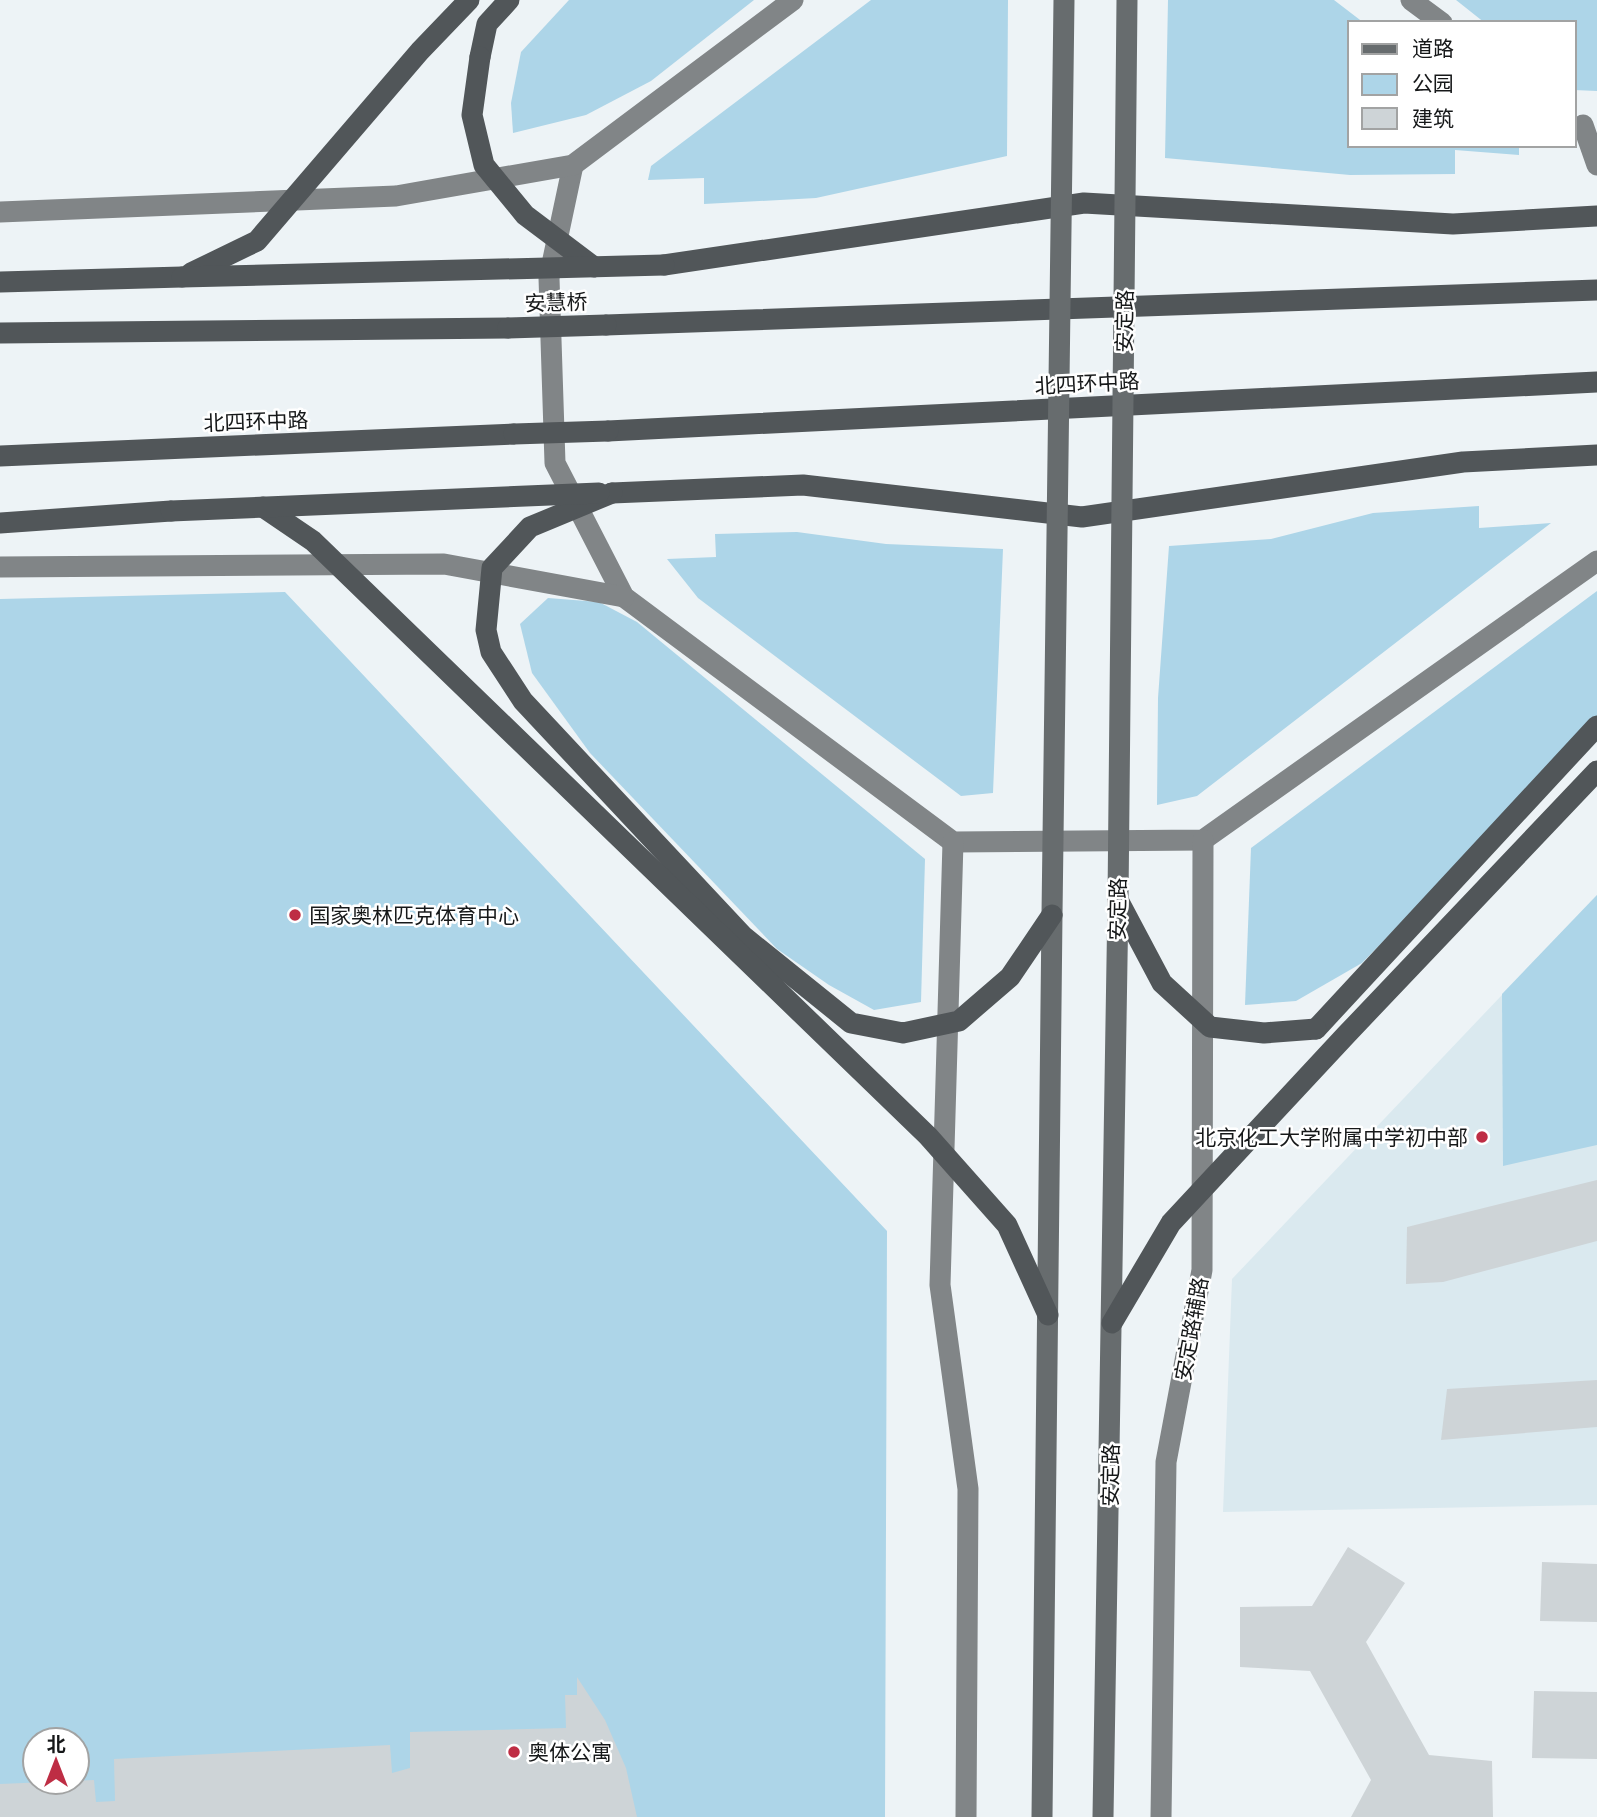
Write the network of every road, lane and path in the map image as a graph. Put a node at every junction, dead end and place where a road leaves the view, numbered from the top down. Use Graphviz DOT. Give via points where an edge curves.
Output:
graph roads {
  1 [pos="470,0"];
  2 [pos="509,0"];
  3 [pos="793,0"];
  4 [pos="1064,0"];
  5 [pos="1127,0"];
  6 [pos="1411,0"];
  7 [pos="1439,21"];
  8 [pos="1585,123"];
  9 [pos="1597,164"];
  10 [pos="573,165"];
  11 [pos="0,212"];
  12 [pos="1596,215"];
  13 [pos="594,267"];
  14 [pos="183,277"];
  15 [pos="0,282"];
  16 [pos="1597,290"];
  17 [pos="4,333"];
  18 [pos="1597,382"];
  19 [pos="1597,455"];
  20 [pos="0,456"];
  21 [pos="1572,456"];
  22 [pos="1597,464"];
  23 [pos="612,493"];
  24 [pos="263,507"];
  25 [pos="0,523"];
  26 [pos="1597,561"];
  27 [pos="0,567"];
  28 [pos="624,597"];
  29 [pos="1597,726"];
  30 [pos="1597,771"];
  31 [pos="1203,840"];
  32 [pos="953,842"];
  33 [pos="1118,901"];
  34 [pos="1052,915"];
  35 [pos="1048,1315"];
  36 [pos="1112,1323"];
  37 [pos="966,1817"];
  38 [pos="1042,1817"];
  39 [pos="1103,1817"];
  40 [pos="1161,1817"];
  1 -- 14 [label="highway, bridge" via="420,51 257,241"];
  2 -- 13 [label="highway, bridge" via="487,24 480,57 472,115 484,165 525,215"];
  3 -- 10 [label="street"];
  4 -- 34 [label="main road, bridge"];
  5 -- 33 [label="main road, 安定路, bridge"];
  6 -- 7 [label="street"];
  8 -- 9 [label="street"];
  10 -- 11 [label="street" via="396,196"];
  10 -- 28 [label="street" via="550,278 555,463"];
  12 -- 13 [label="highway, bridge" via="1453,224 1084,203 664,265"];
  13 -- 14 [label="highway, bridge"];
  14 -- 15 [label="highway"];
  16 -- 17 [label="highway, 安慧桥, bridge" via="508,328"];
  18 -- 20 [label="highway, 北四环中路, bridge"];
  19 -- 21 [label="highway"];
  21 -- 22 [label="highway"];
  21 -- 23 [label="highway" via="1463,462 1082,517 803,485"];
  23 -- 24 [label="highway, bridge"];
  23 -- 34 [label="highway, bridge" via="530,527 492,568 486,630 491,652 523,701 743,936 851,1023 904,1033 959,1021 1010,977"];
  24 -- 25 [label="highway, bridge"];
  24 -- 35 [label="highway, bridge" via="313,541 928,1136 1007,1225"];
  26 -- 31 [label="street"];
  27 -- 28 [label="street" via="444,564"];
  28 -- 32 [label="street"];
  29 -- 33 [label="highway, bridge" via="1317,1029 1264,1033 1210,1027 1162,983"];
  30 -- 36 [label="highway, bridge" via="1171,1223"];
  31 -- 32 [label="street"];
  31 -- 40 [label="street, 安定路辅路" via="1202,1270 1166,1462"];
  32 -- 37 [label="street" via="940,1285 968,1489"];
  33 -- 36 [label="main road, 安定路, bridge"];
  34 -- 35 [label="main road, bridge"];
  35 -- 38 [label="main road"];
  36 -- 39 [label="main road, 安定路"];
}
